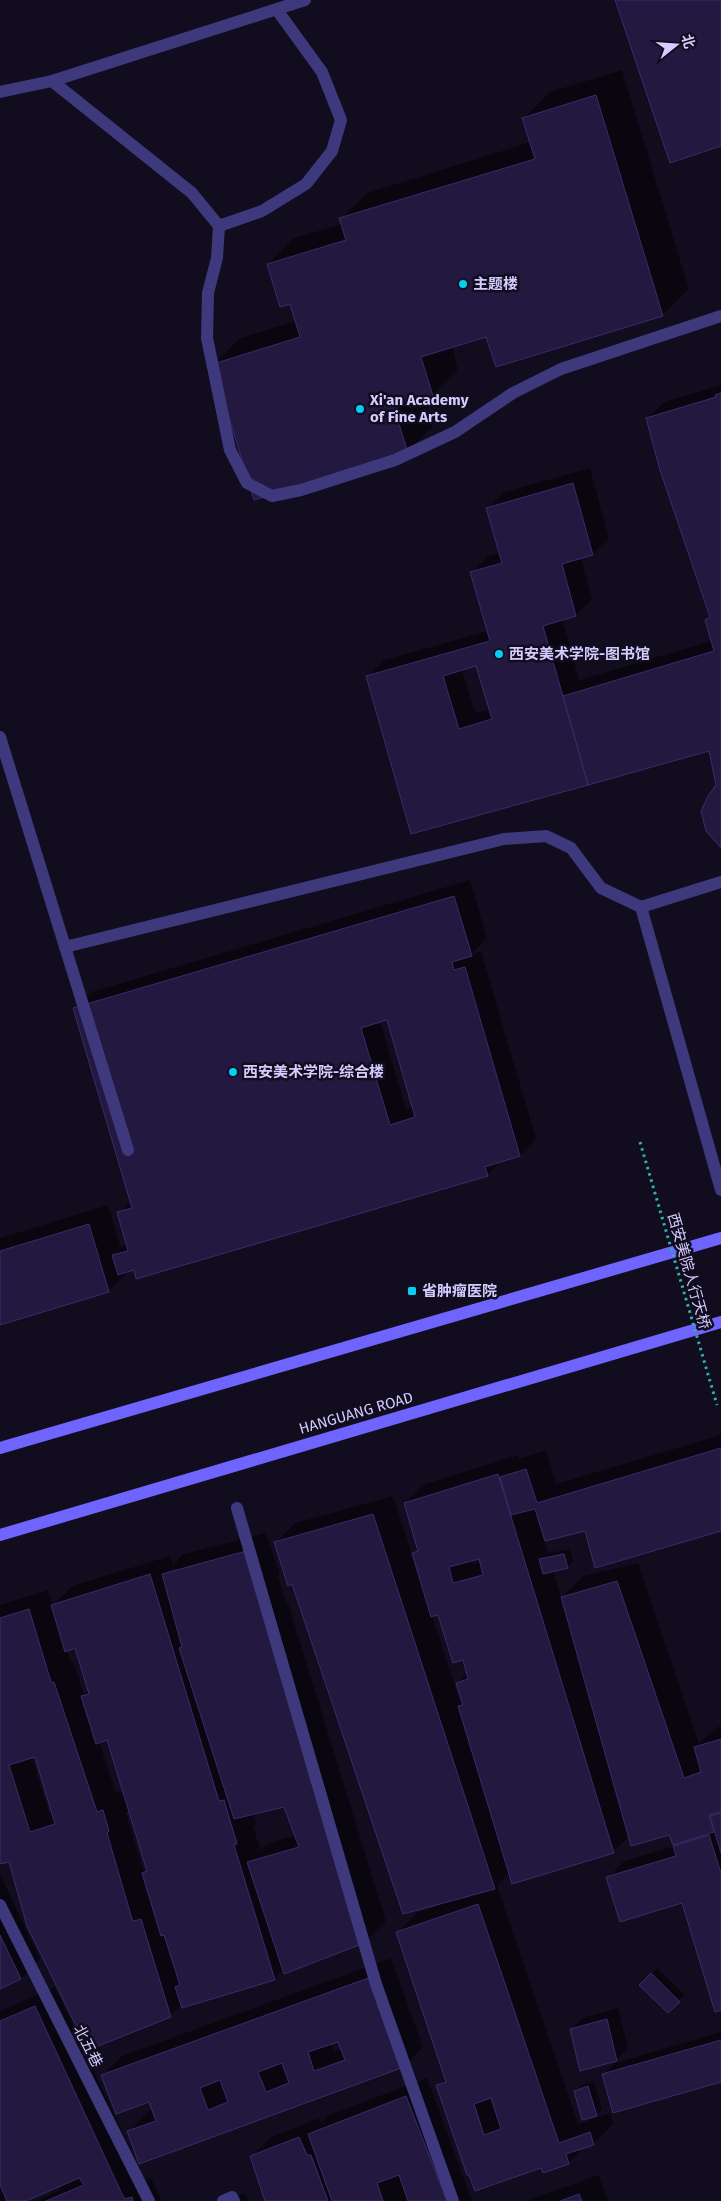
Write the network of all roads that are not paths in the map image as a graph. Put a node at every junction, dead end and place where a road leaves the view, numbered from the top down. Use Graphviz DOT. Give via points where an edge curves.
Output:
graph roads {
  1 [pos="305,0"];
  2 [pos="277,10"];
  3 [pos="52,81"];
  4 [pos="0,92"];
  5 [pos="219,226"];
  6 [pos="721,316"];
  7 [pos="0,737"];
  8 [pos="721,882"];
  9 [pos="641,907"];
  10 [pos="65,947"];
  11 [pos="128,1150"];
  12 [pos="721,1190"];
  13 [pos="721,1238"];
  14 [pos="721,1322"];
  15 [pos="0,1448"];
  16 [pos="237,1508"];
  17 [pos="0,1535"];
  18 [pos="0,1905"];
  19 [pos="149,2201"];
  20 [pos="223,2201"];
  21 [pos="234,2201"];
  22 [pos="453,2201"];
  1 -- 2 [label="street"];
  2 -- 3 [label="street"];
  2 -- 5 [label="street" via="322,72 341,120 332,152 306,184 262,211"];
  3 -- 4 [label="street"];
  3 -- 5 [label="street" via="192,193"];
  5 -- 6 [label="street" via="217,258 208,292 207,338 230,450 247,483 272,496 396,460 455,432 514,393 561,369"];
  7 -- 10 [label="street"];
  8 -- 9 [label="street"];
  9 -- 10 [label="street" via="601,888 571,848 546,836 504,839"];
  9 -- 12 [label="street"];
  10 -- 11 [label="street"];
  13 -- 15 [label="main road"];
  14 -- 17 [label="main road, HANGUANG ROAD"];
  16 -- 22 [label="street" via="376,1984"];
  18 -- 19 [label="street, 北五巷"];
  20 -- 21 [label="street" via="232,2197"];
}
